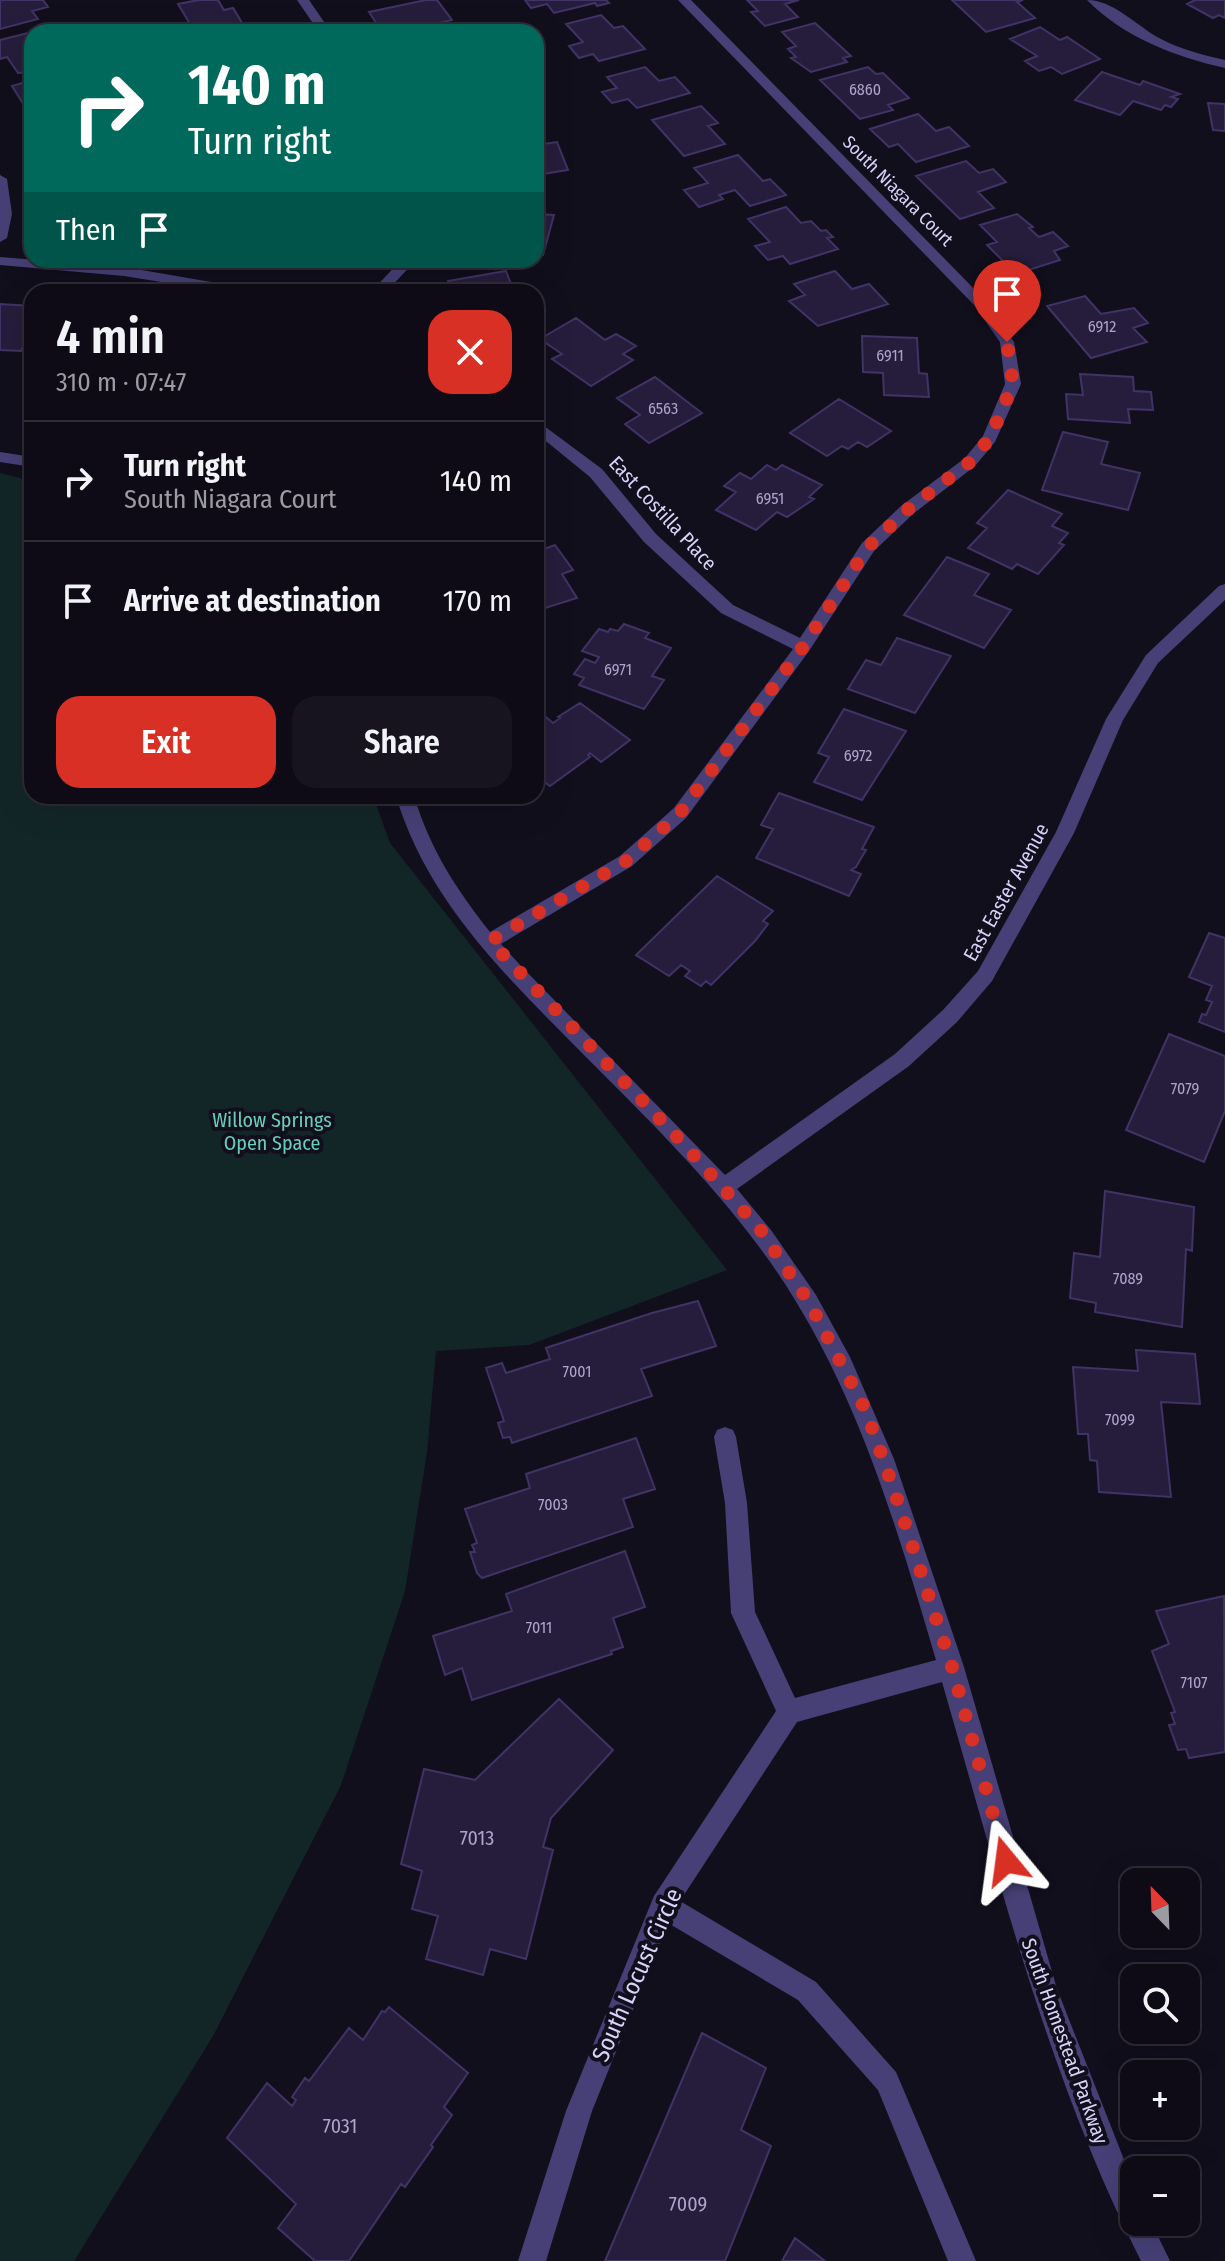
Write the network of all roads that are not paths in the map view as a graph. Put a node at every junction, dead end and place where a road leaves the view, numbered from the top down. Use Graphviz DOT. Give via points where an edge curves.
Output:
graph roads {
  1 [pos="303,0"];
  2 [pos="684,0"];
  3 [pos="1093,0"];
  4 [pos="320,24"];
  5 [pos="1225,64"];
  6 [pos="0,179"];
  7 [pos="0,238"];
  8 [pos="0,261"];
  9 [pos="24,262"];
  10 [pos="106,268"];
  11 [pos="401,268"];
  12 [pos="208,284"];
  13 [pos="386,284"];
  14 [pos="544,431"];
  15 [pos="0,457"];
  16 [pos="24,461"];
  17 [pos="1225,590"];
  18 [pos="803,647"];
  19 [pos="406,804"];
  20 [pos="490,941"];
  21 [pos="722,1189"];
  22 [pos="725,1437"];
  23 [pos="952,1667"];
  24 [pos="789,1712"];
  25 [pos="663,1905"];
  26 [pos="1120,2185"];
  27 [pos="1143,2236"];
  28 [pos="532,2261"];
  29 [pos="962,2261"];
  30 [pos="1156,2261"];
  1 -- 4 [label="street"];
  2 -- 18 [label="street, South Niagara Court" via="979,302 1007,342 1013,384 990,438 970,462 868,547"];
  3 -- 5 [label="street" via="1162,47"];
  6 -- 7 [label="street" via="5,214"];
  8 -- 9 [label="street"];
  10 -- 12 [label="street"];
  11 -- 13 [label="street"];
  14 -- 18 [label="street, East Costilla Place" via="596,473 650,538 727,609"];
  15 -- 16 [label="street"];
  17 -- 21 [label="street, East Easter Avenue" via="1152,659 1115,719 1065,833 985,976 902,1060"];
  18 -- 20 [label="street, South Niagara Court" via="680,813 626,861"];
  19 -- 20 [label="street, South Homestead Parkway" via="425,857"];
  20 -- 21 [label="street, South Homestead Parkway"];
  21 -- 23 [label="street, South Homestead Parkway" via="760,1229 846,1369 866,1411"];
  22 -- 24 [label="street" via="736,1503 743,1613"];
  23 -- 24 [label="street"];
  23 -- 26 [label="street, South Homestead Parkway" via="1021,1916 1088,2111"];
  24 -- 25 [label="street, South Locust Circle"];
  25 -- 28 [label="street, South Locust Circle" via="579,2111"];
  25 -- 29 [label="street" via="807,1991 887,2081"];
  27 -- 30 [label="street, South Homestead Parkway"];
}
